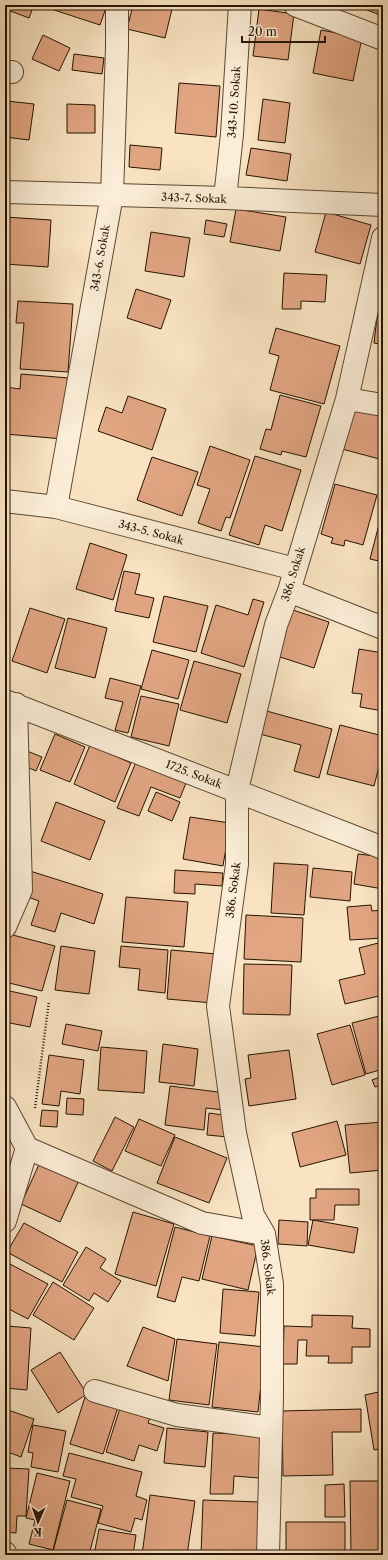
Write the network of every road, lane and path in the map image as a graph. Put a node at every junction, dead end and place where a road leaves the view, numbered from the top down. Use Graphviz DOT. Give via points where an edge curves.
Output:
graph roads {
  1 [pos="117,5"];
  2 [pos="240,5"];
  3 [pos="295,5"];
  4 [pos="383,39"];
  5 [pos="5,192"];
  6 [pos="112,195"];
  7 [pos="225,198"];
  8 [pos="383,205"];
  9 [pos="383,239"];
  10 [pos="347,399"];
  11 [pos="383,405"];
  12 [pos="5,501"];
  13 [pos="56,507"];
  14 [pos="295,569"];
  15 [pos="289,590"];
  16 [pos="383,628"];
  17 [pos="11,702"];
  18 [pos="237,790"];
  19 [pos="383,848"];
  20 [pos="5,927"];
  21 [pos="49,1001"];
  22 [pos="5,1107"];
  23 [pos="34,1109"];
  24 [pos="27,1148"];
  25 [pos="5,1222"];
  26 [pos="264,1234"];
  27 [pos="95,1391"];
  28 [pos="271,1428"];
  29 [pos="268,1555"];
  1 -- 6 [label="street, 343-6. Sokak"];
  2 -- 7 [label="street, 343-10. Sokak" via="232,134"];
  3 -- 4 [label="street"];
  5 -- 6 [label="street, 343-7. Sokak"];
  6 -- 7 [label="street, 343-7. Sokak"];
  6 -- 13 [label="street, 343-6. Sokak"];
  7 -- 8 [label="street, 343-7. Sokak"];
  9 -- 10 [label="street, 386. Sokak"];
  10 -- 11 [label="street"];
  10 -- 14 [label="street, 386. Sokak"];
  12 -- 13 [label="street, 343-5. Sokak"];
  13 -- 14 [label="street, 343-5. Sokak"];
  14 -- 15 [label="street, 386. Sokak"];
  15 -- 16 [label="street"];
  15 -- 18 [label="street, 386. Sokak" via="276,625"];
  17 -- 18 [label="street, 1725. Sokak"];
  17 -- 20 [label="street" via="21,890"];
  18 -- 19 [label="street, 1725. Sokak"];
  18 -- 26 [label="street, 386. Sokak" via="238,864 218,1006 235,1133 253,1215"];
  21 -- 23 [label="path"];
  22 -- 24 [label="street"];
  24 -- 25 [label="street"];
  24 -- 26 [label="street" via="202,1223"];
  26 -- 28 [label="street, 386. Sokak" via="272,1284"];
  27 -- 28 [label="street" via="177,1415"];
  28 -- 29 [label="street, 386. Sokak"];
}
